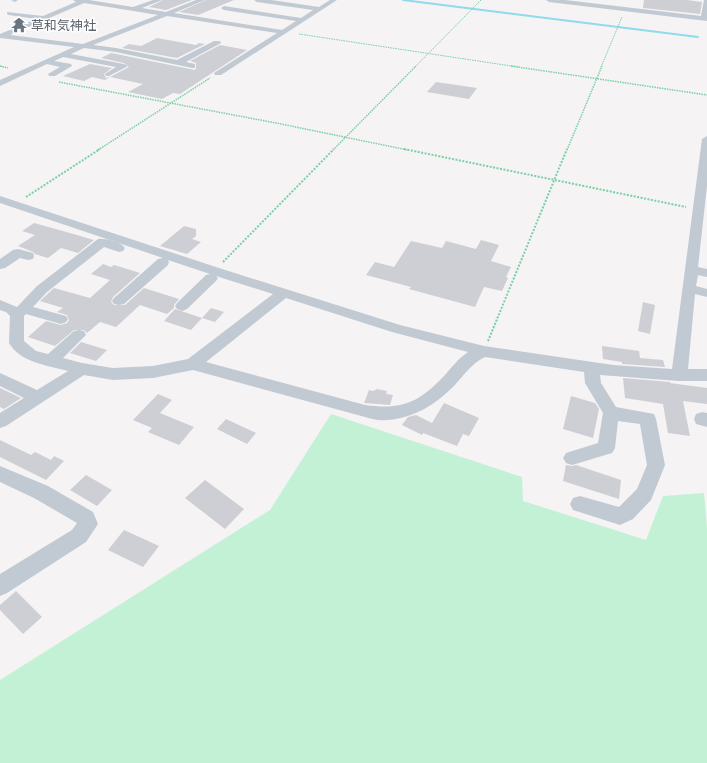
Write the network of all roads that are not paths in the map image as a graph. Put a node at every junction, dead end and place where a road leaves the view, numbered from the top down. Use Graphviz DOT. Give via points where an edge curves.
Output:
graph roads {
  1 [pos="159,0"];
  2 [pos="202,0"];
  3 [pos="257,0"];
  4 [pos="334,0"];
  5 [pos="549,0"];
  6 [pos="629,0"];
  7 [pos="706,0"];
  8 [pos="79,1"];
  9 [pos="571,1"];
  10 [pos="238,3"];
  11 [pos="134,9"];
  12 [pos="320,9"];
  13 [pos="626,9"];
  14 [pos="218,11"];
  15 [pos="9,12"];
  16 [pos="25,14"];
  17 [pos="166,14"];
  18 [pos="45,18"];
  19 [pos="200,19"];
  20 [pos="706,19"];
  21 [pos="9,20"];
  22 [pos="304,20"];
  23 [pos="284,32"];
  24 [pos="2,37"];
  25 [pos="28,40"];
  26 [pos="217,43"];
  27 [pos="11,47"];
  28 [pos="81,47"];
  29 [pos="63,54"];
  30 [pos="46,62"];
  31 [pos="178,63"];
  32 [pos="192,66"];
  33 [pos="218,73"];
  34 [pos="109,74"];
  35 [pos="54,77"];
  36 [pos="0,83"];
  37 [pos="707,139"];
  38 [pos="705,166"];
  39 [pos="0,199"];
  40 [pos="703,210"];
  41 [pos="28,256"];
  42 [pos="3,260"];
  43 [pos="163,262"];
  44 [pos="691,269"];
  45 [pos="707,273"];
  46 [pos="212,275"];
  47 [pos="689,288"];
  48 [pos="284,293"];
  49 [pos="707,293"];
  50 [pos="259,294"];
  51 [pos="119,302"];
  52 [pos="0,305"];
  53 [pos="182,306"];
  54 [pos="20,312"];
  55 [pos="60,319"];
  56 [pos="79,335"];
  57 [pos="484,351"];
  58 [pos="51,360"];
  59 [pos="193,364"];
  60 [pos="592,368"];
  61 [pos="82,369"];
  62 [pos="679,375"];
  63 [pos="707,375"];
  64 [pos="0,380"];
  65 [pos="37,397"];
  66 [pos="611,413"];
  67 [pos="0,421"];
  68 [pos="572,458"];
  69 [pos="0,474"];
  70 [pos="580,504"];
  71 [pos="0,586"];
  1 -- 11 [label="street"];
  2 -- 17 [label="street"];
  3 -- 12 [label="street"];
  4 -- 12 [label="street"];
  5 -- 9 [label="street"];
  6 -- 13 [label="street"];
  7 -- 20 [label="street"];
  8 -- 11 [label="street"];
  8 -- 18 [label="street"];
  9 -- 13 [label="street"];
  10 -- 14 [label="street"];
  11 -- 17 [label="street"];
  12 -- 22 [label="street"];
  13 -- 20 [label="street"];
  14 -- 19 [label="street"];
  14 -- 22 [label="street"];
  15 -- 16 [label="street"];
  16 -- 18 [label="street"];
  16 -- 21 [label="street"];
  17 -- 19 [label="street"];
  17 -- 28 [label="street"];
  18 -- 24 [label="street"];
  19 -- 23 [label="street"];
  22 -- 23 [label="street"];
  23 -- 33 [label="street"];
  24 -- 25 [label="street"];
  25 -- 27 [label="street"];
  25 -- 28 [label="street"];
  26 -- 31 [label="street"];
  28 -- 29 [label="street"];
  28 -- 31 [label="street" via="116,50"];
  29 -- 30 [label="street"];
  29 -- 34 [label="street" via="124,66"];
  30 -- 35 [label="street" via="68,66"];
  30 -- 36 [label="street"];
  31 -- 32 [label="street"];
  37 -- 38 [label="street"];
  38 -- 40 [label="street"];
  39 -- 46 [label="street"];
  40 -- 44 [label="street"];
  41 -- 42 [label="street" via="18,253"];
  43 -- 46 [label="street"];
  43 -- 51 [label="street"];
  43 -- 54 [label="street" via="102,242 42,289"];
  44 -- 45 [label="street"];
  44 -- 47 [label="street"];
  46 -- 48 [label="street"];
  46 -- 50 [label="street"];
  46 -- 53 [label="street"];
  47 -- 49 [label="street"];
  47 -- 62 [label="street"];
  48 -- 57 [label="street" via="397,329"];
  48 -- 59 [label="street"];
  52 -- 54 [label="street"];
  54 -- 55 [label="street"];
  54 -- 58 [label="street" via="17,343 31,355"];
  56 -- 58 [label="street"];
  57 -- 59 [label="street" via="472,355 443,387 427,400 405,411 386,414 365,412"];
  57 -- 60 [label="street"];
  58 -- 61 [label="street"];
  59 -- 61 [label="street" via="153,372 113,374"];
  60 -- 62 [label="street"];
  60 -- 66 [label="street" via="594,383"];
  61 -- 65 [label="street"];
  62 -- 63 [label="street"];
  64 -- 65 [label="street"];
  65 -- 67 [label="street"];
  66 -- 68 [label="street" via="606,448"];
  66 -- 70 [label="street" via="648,419 656,465 644,494 626,513 620,516"];
  69 -- 71 [label="street" via="41,492 86,518 88,524 79,536"];
}
